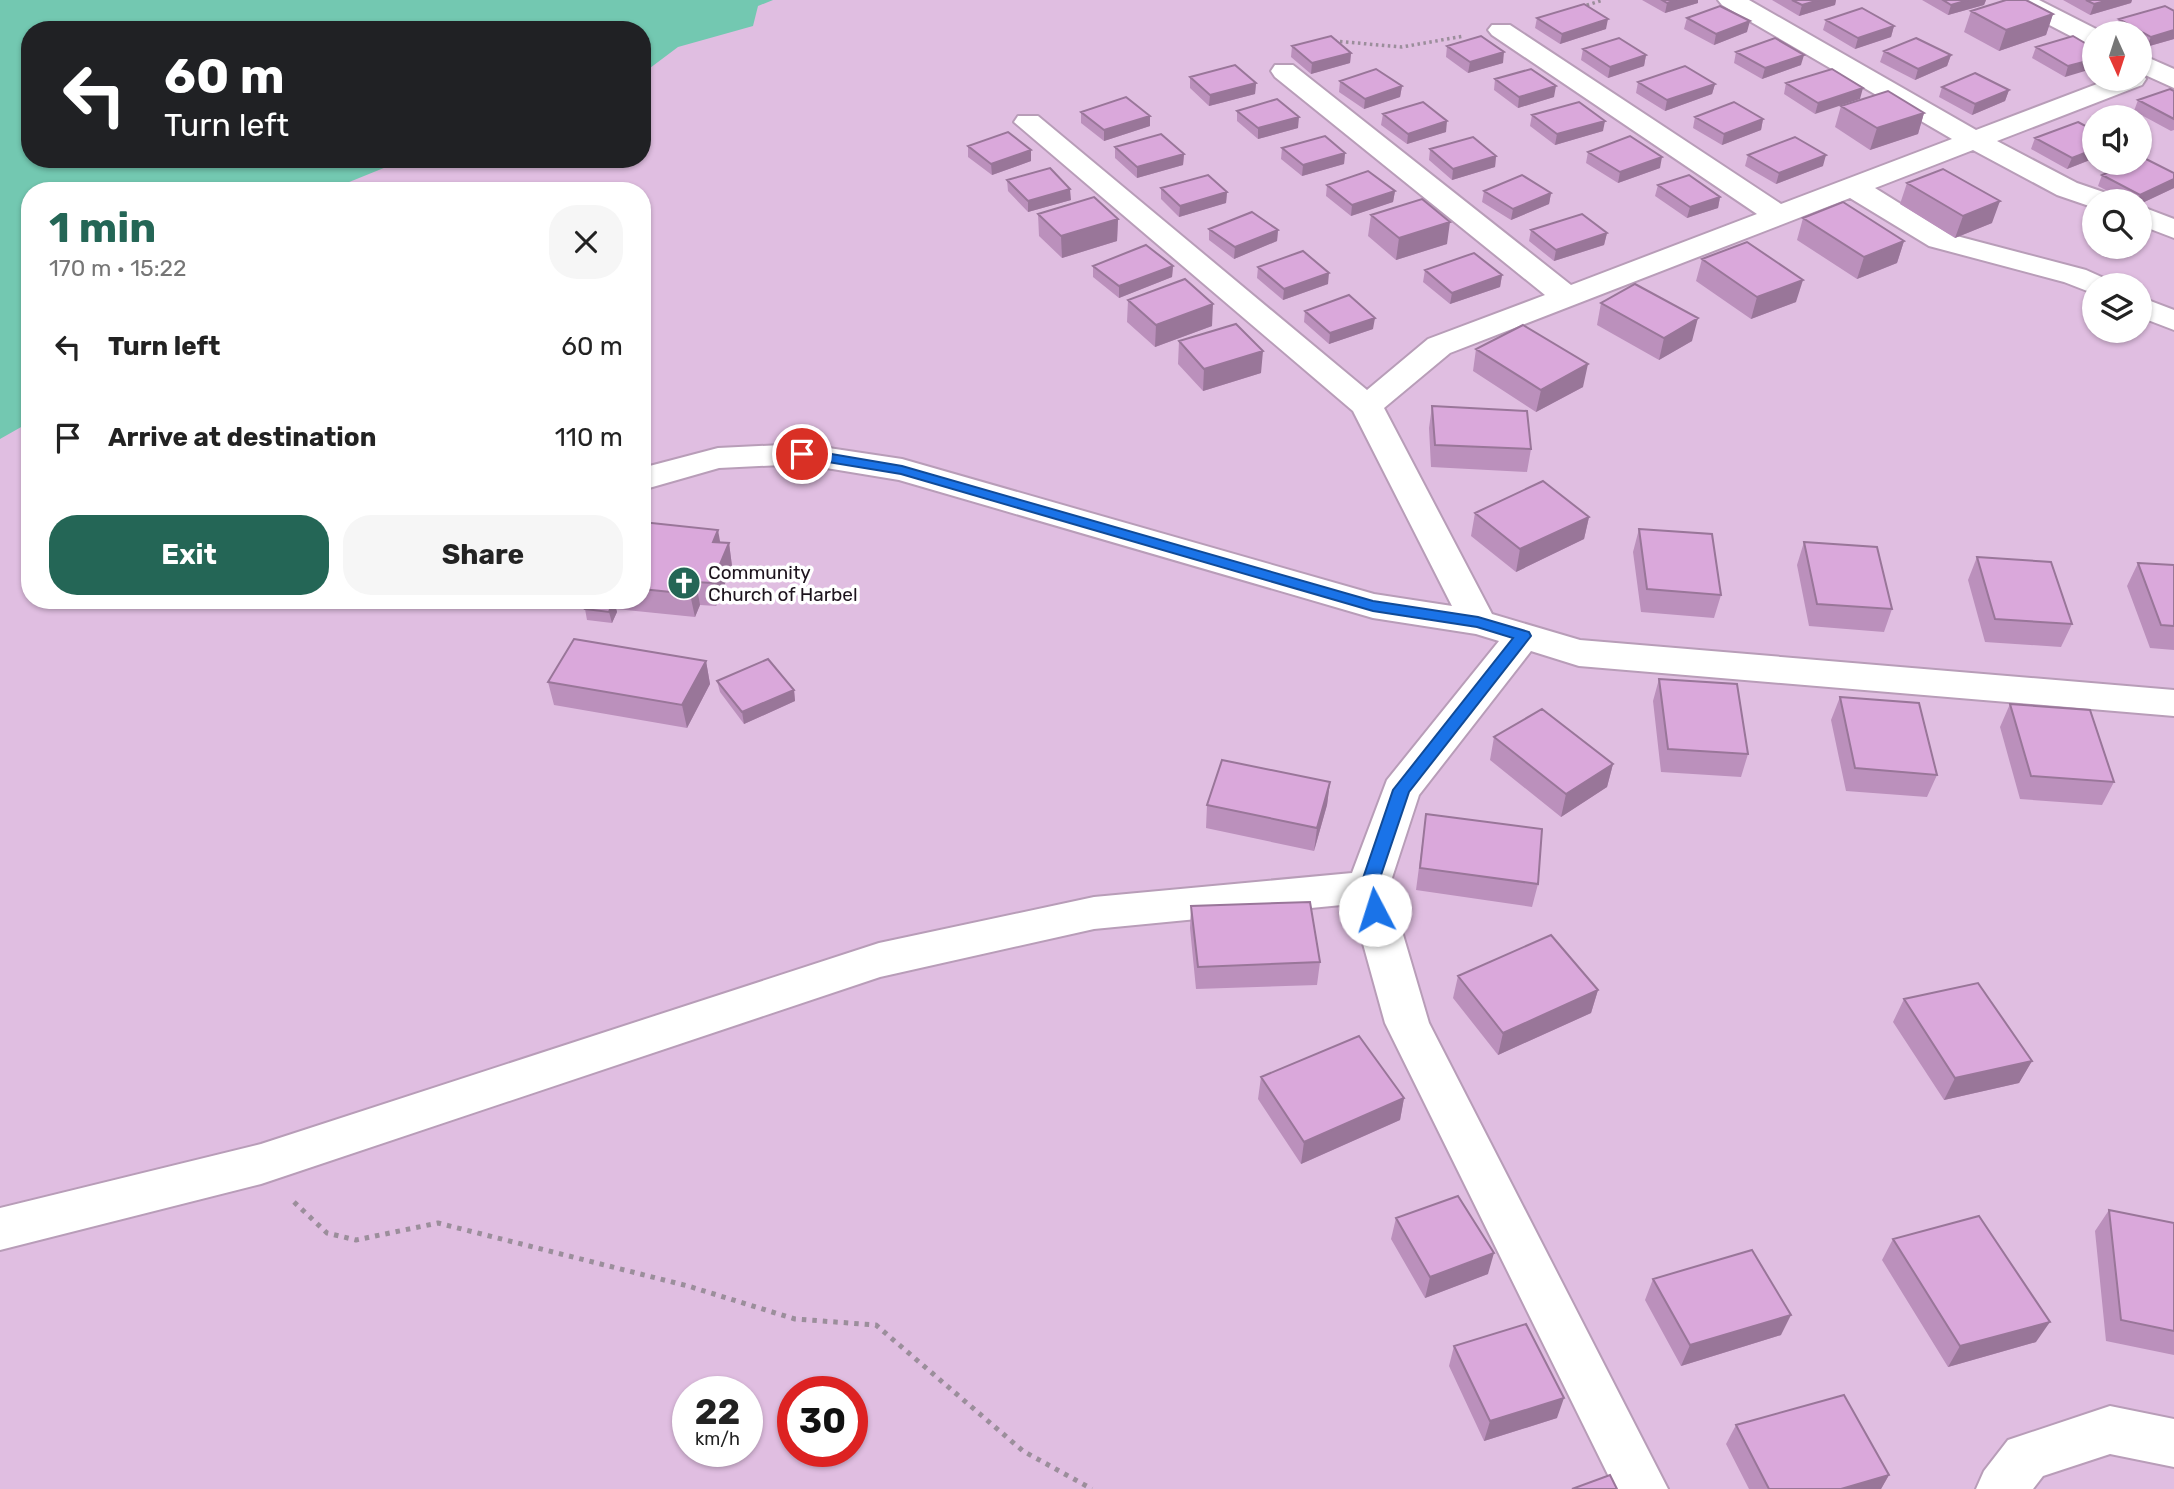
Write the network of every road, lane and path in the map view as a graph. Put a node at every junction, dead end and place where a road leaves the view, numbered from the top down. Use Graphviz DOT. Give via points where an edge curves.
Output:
graph roads {
  1 [pos="1603,0"];
  2 [pos="1731,0"];
  3 [pos="2020,0"];
  4 [pos="1578,7"];
  5 [pos="1501,30"];
  6 [pos="2082,32"];
  7 [pos="1330,41"];
  8 [pos="1284,71"];
  9 [pos="2153,72"];
  10 [pos="1028,122"];
  11 [pos="1975,140"];
  12 [pos="1853,187"];
  13 [pos="2082,194"];
  14 [pos="1778,215"];
  15 [pos="2152,220"];
  16 [pos="2174,229"];
  17 [pos="2082,279"];
  18 [pos="1567,297"];
  19 [pos="2152,311"];
  20 [pos="2174,321"];
  21 [pos="1367,406"];
  22 [pos="651,477"];
  23 [pos="1478,622"];
  24 [pos="1523,636"];
  25 [pos="2174,703"];
  26 [pos="1368,887"];
  27 [pos="261,1164"];
  28 [pos="0,1229"];
  29 [pos="2174,1444"];
  30 [pos="1092,1489"];
  31 [pos="1642,1489"];
  32 [pos="2002,1489"];
  1 -- 4 [label="path"];
  2 -- 11 [label="street"];
  3 -- 6 [label="street"];
  5 -- 7 [label="path" via="1402,47"];
  5 -- 14 [label="street"];
  8 -- 18 [label="street"];
  9 -- 11 [label="street"];
  10 -- 21 [label="street"];
  11 -- 12 [label="street"];
  11 -- 13 [label="street"];
  12 -- 14 [label="street"];
  12 -- 17 [label="street" via="1939,240"];
  14 -- 18 [label="street"];
  15 -- 16 [label="street"];
  18 -- 21 [label="street" via="1439,346"];
  19 -- 20 [label="street"];
  21 -- 23 [label="street"];
  22 -- 23 [label="street" via="718,458 802,454 902,470 1373,606"];
  23 -- 24 [label="street"];
  24 -- 25 [label="street" via="1580,653"];
  24 -- 26 [label="street" via="1401,790"];
  26 -- 27 [label="street" via="1094,913 879,960"];
  26 -- 31 [label="street" via="1407,1023"];
  27 -- 28 [label="street"];
  27 -- 30 [label="path" via="327,1233 356,1240 438,1223 688,1286 795,1319 876,1325 1023,1451"];
  29 -- 32 [label="street" via="2110,1430 2026,1457"];
}
